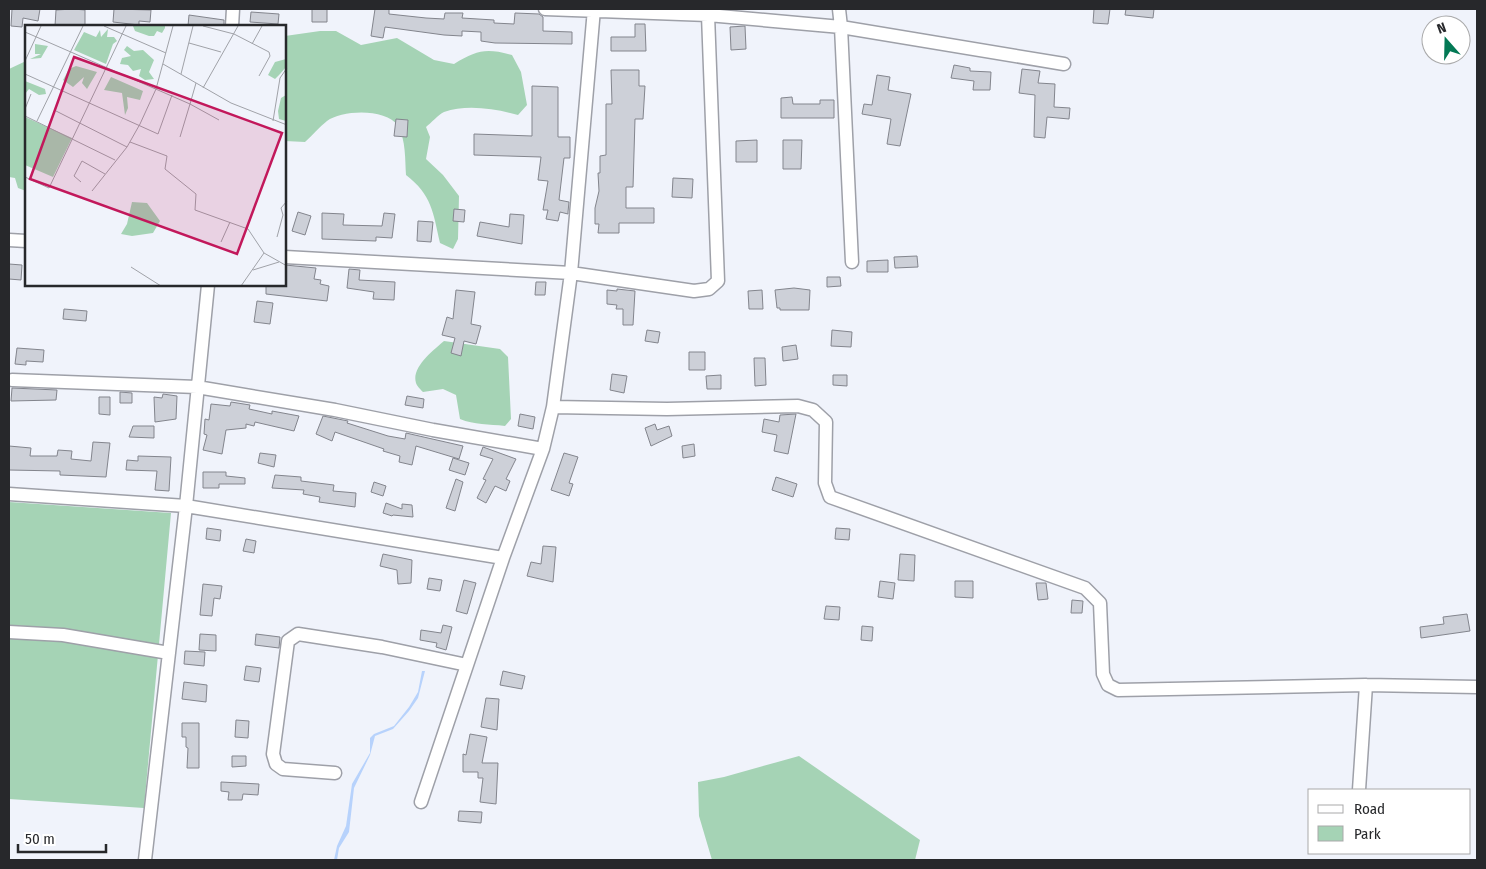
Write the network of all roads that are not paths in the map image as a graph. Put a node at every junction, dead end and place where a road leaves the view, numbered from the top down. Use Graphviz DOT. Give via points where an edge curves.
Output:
graph roads {
  1 [pos="233,9"];
  2 [pos="545,9"];
  3 [pos="839,9"];
  4 [pos="595,10"];
  5 [pos="708,15"];
  6 [pos="232,25"];
  7 [pos="841,27"];
  8 [pos="1064,64"];
  9 [pos="9,240"];
  10 [pos="25,241"];
  11 [pos="286,257"];
  12 [pos="852,262"];
  13 [pos="571,273"];
  14 [pos="208,286"];
  15 [pos="12,380"];
  16 [pos="197,387"];
  17 [pos="553,407"];
  18 [pos="543,448"];
  19 [pos="9,494"];
  20 [pos="186,506"];
  21 [pos="503,558"];
  22 [pos="9,632"];
  23 [pos="169,653"];
  24 [pos="467,664"];
  25 [pos="1366,685"];
  26 [pos="1477,687"];
  27 [pos="335,773"];
  28 [pos="1359,789"];
  29 [pos="421,802"];
  30 [pos="145,860"];
  1 -- 6 [label="street"];
  2 -- 4 [label="street"];
  3 -- 7 [label="street"];
  4 -- 5 [label="street"];
  4 -- 13 [label="street"];
  5 -- 7 [label="street"];
  5 -- 13 [label="street" via="718,281 709,289 694,291"];
  7 -- 8 [label="street"];
  7 -- 12 [label="street"];
  9 -- 10 [label="street"];
  11 -- 13 [label="street"];
  13 -- 17 [label="street"];
  14 -- 16 [label="street"];
  15 -- 16 [label="street"];
  16 -- 18 [label="street"];
  16 -- 20 [label="street"];
  17 -- 18 [label="street"];
  17 -- 25 [label="street" via="798,406 813,410 826,422 825,483 830,497 1085,588 1100,603 1103,674 1108,685 1118,690"];
  18 -- 21 [label="street"];
  19 -- 20 [label="street"];
  20 -- 21 [label="street"];
  20 -- 23 [label="street"];
  21 -- 24 [label="street"];
  22 -- 23 [label="street" via="62,635"];
  23 -- 30 [label="street"];
  24 -- 27 [label="street" via="382,647 298,634 292,636 288,642 273,754 276,764 283,769"];
  24 -- 29 [label="street"];
  25 -- 26 [label="street"];
  25 -- 28 [label="street"];
}
